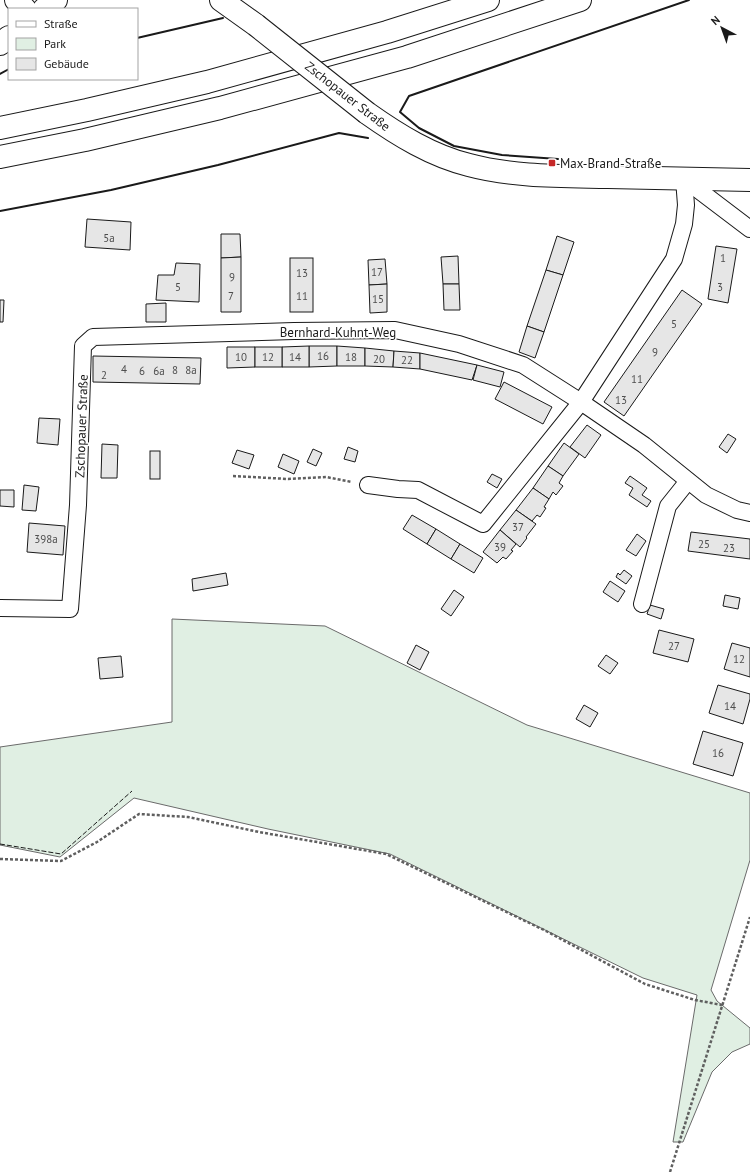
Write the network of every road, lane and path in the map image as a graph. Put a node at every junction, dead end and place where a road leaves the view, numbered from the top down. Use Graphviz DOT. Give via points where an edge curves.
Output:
graph roads {
  1 [pos="16,0"];
  2 [pos="56,0"];
  3 [pos="221,0"];
  4 [pos="488,0"];
  5 [pos="580,0"];
  6 [pos="24,8"];
  7 [pos="45,8"];
  8 [pos="8,38"];
  9 [pos="0,44"];
  10 [pos="0,128"];
  11 [pos="0,157"];
  12 [pos="684,179"];
  13 [pos="750,180"];
  14 [pos="750,229"];
  15 [pos="83,346"];
  16 [pos="581,402"];
  17 [pos="233,476"];
  18 [pos="688,481"];
  19 [pos="368,485"];
  20 [pos="750,513"];
  21 [pos="642,604"];
  22 [pos="0,608"];
  23 [pos="0,859"];
  24 [pos="750,917"];
  25 [pos="722,1005"];
  26 [pos="670,1172"];
  1 -- 6 [label="main road"];
  2 -- 7 [label="main road"];
  3 -- 12 [label="main road, Zschopauer Straße, bridge" via="389,129 437,155 500,172"];
  4 -- 10 [label="main road" via="386,32 207,82"];
  5 -- 11 [label="main road" via="407,57 235,104 85,140"];
  8 -- 9 [label="main road"];
  12 -- 13 [label="main road, Zschopauer Straße"];
  12 -- 14 [label="street"];
  12 -- 16 [label="street" via="684,224 674,259"];
  15 -- 16 [label="street, Bernhard-Kuhnt-Weg" via="93,337 395,330 459,344 523,365"];
  15 -- 22 [label="street, Zschopauer Straße" via="78,505 70,609"];
  16 -- 18 [label="street" via="644,445"];
  16 -- 19 [label="street" via="483,524 418,490"];
  17 -- 19 [label="path" via="288,479 326,477"];
  18 -- 20 [label="street" via="706,495 737,510"];
  18 -- 21 [label="street" via="668,506"];
  23 -- 25 [label="path" via="61,861 97,842 139,814 188,817 386,854 546,931 645,984 695,1000"];
  24 -- 25 [label="path"];
  25 -- 26 [label="path"];
}
